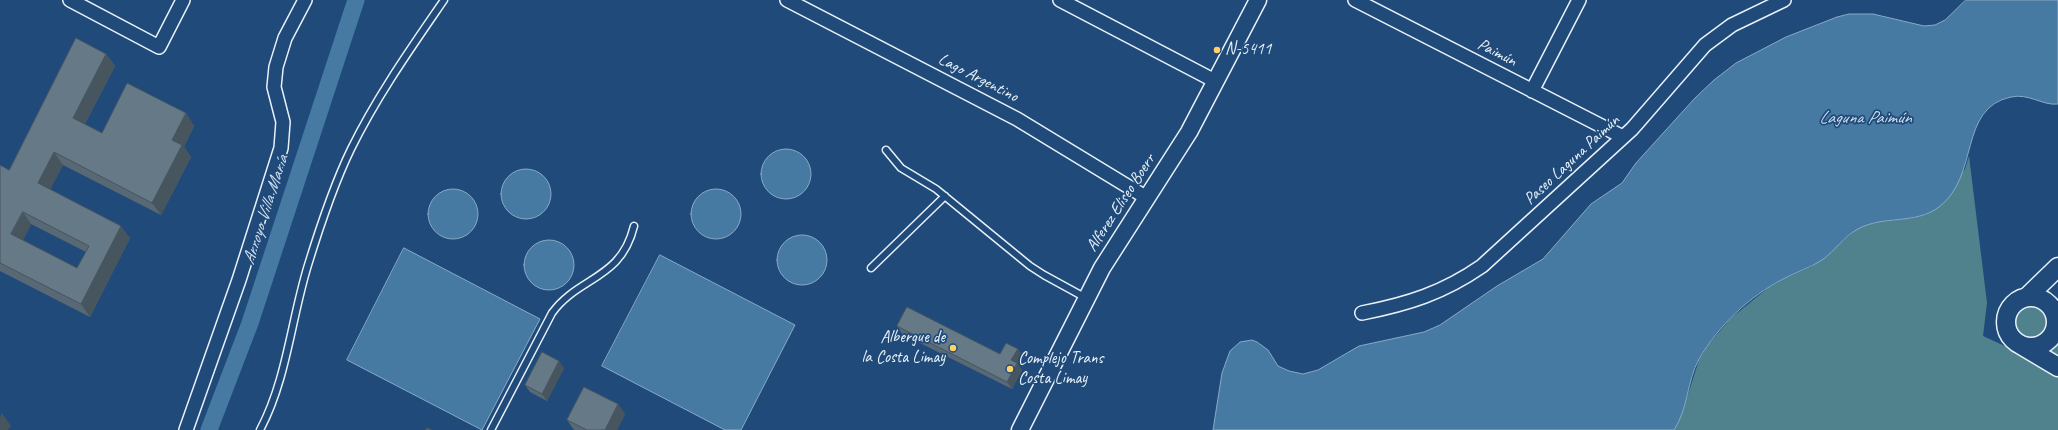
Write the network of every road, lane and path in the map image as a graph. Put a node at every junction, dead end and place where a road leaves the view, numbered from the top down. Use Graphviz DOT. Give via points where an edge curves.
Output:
graph roads {
  1 [pos="70,0"];
  2 [pos="183,0"];
  3 [pos="305,0"];
  4 [pos="444,0"];
  5 [pos="787,0"];
  6 [pos="1060,0"];
  7 [pos="1258,0"];
  8 [pos="1355,0"];
  9 [pos="1579,0"];
  10 [pos="1784,0"];
  11 [pos="1216,81"];
  12 [pos="1532,90"];
  13 [pos="1623,137"];
  14 [pos="886,150"];
  15 [pos="945,196"];
  16 [pos="1147,198"];
  17 [pos="634,226"];
  18 [pos="871,268"];
  19 [pos="2058,269"];
  20 [pos="2027,297"];
  21 [pos="1086,298"];
  22 [pos="1362,313"];
  23 [pos="2055,314"];
  24 [pos="2020,344"];
  25 [pos="2058,367"];
  26 [pos="186,430"];
  27 [pos="260,430"];
  28 [pos="490,430"];
  29 [pos="1020,430"];
  1 -- 2 [label="street" via="159,47"];
  3 -- 26 [label="street" via="285,38 276,67 274,87 283,122 281,148 239,280"];
  4 -- 27 [label="lane" via="394,74 352,148 336,184 308,266 277,392"];
  5 -- 16 [label="street, Lago Argentino" via="1017,119"];
  6 -- 11 [label="street"];
  7 -- 11 [label="street, Alferez Eliseo Boerr"];
  8 -- 12 [label="street, Paimún"];
  9 -- 12 [label="street"];
  10 -- 13 [label="street, Paseo Laguna Paimún" via="1732,25 1705,45 1642,119"];
  11 -- 16 [label="street, Alferez Eliseo Boerr" via="1182,144"];
  12 -- 13 [label="street, Paimún"];
  13 -- 22 [label="street, Paseo Laguna Paimún" via="1496,255 1469,275 1443,290 1417,300"];
  14 -- 15 [label="lane" via="901,168 927,182"];
  15 -- 18 [label="lane"];
  15 -- 21 [label="lane" via="1044,276"];
  16 -- 21 [label="street, Alferez Eliseo Boerr" via="1107,258"];
  17 -- 28 [label="lane" via="630,241 620,258 562,302 552,313"];
  19 -- 20 [label="main road"];
  19 -- 23 [label="main road"];
  20 -- 23 [label="main road" via="2041,298"];
  20 -- 24 [label="main road" via="2013,304 2007,318 2009,334"];
  21 -- 29 [label="street, Alferez Eliseo Boerr"];
  23 -- 24 [label="main road" via="2054,332 2043,344 2036,347"];
  24 -- 25 [label="main road"];
}
